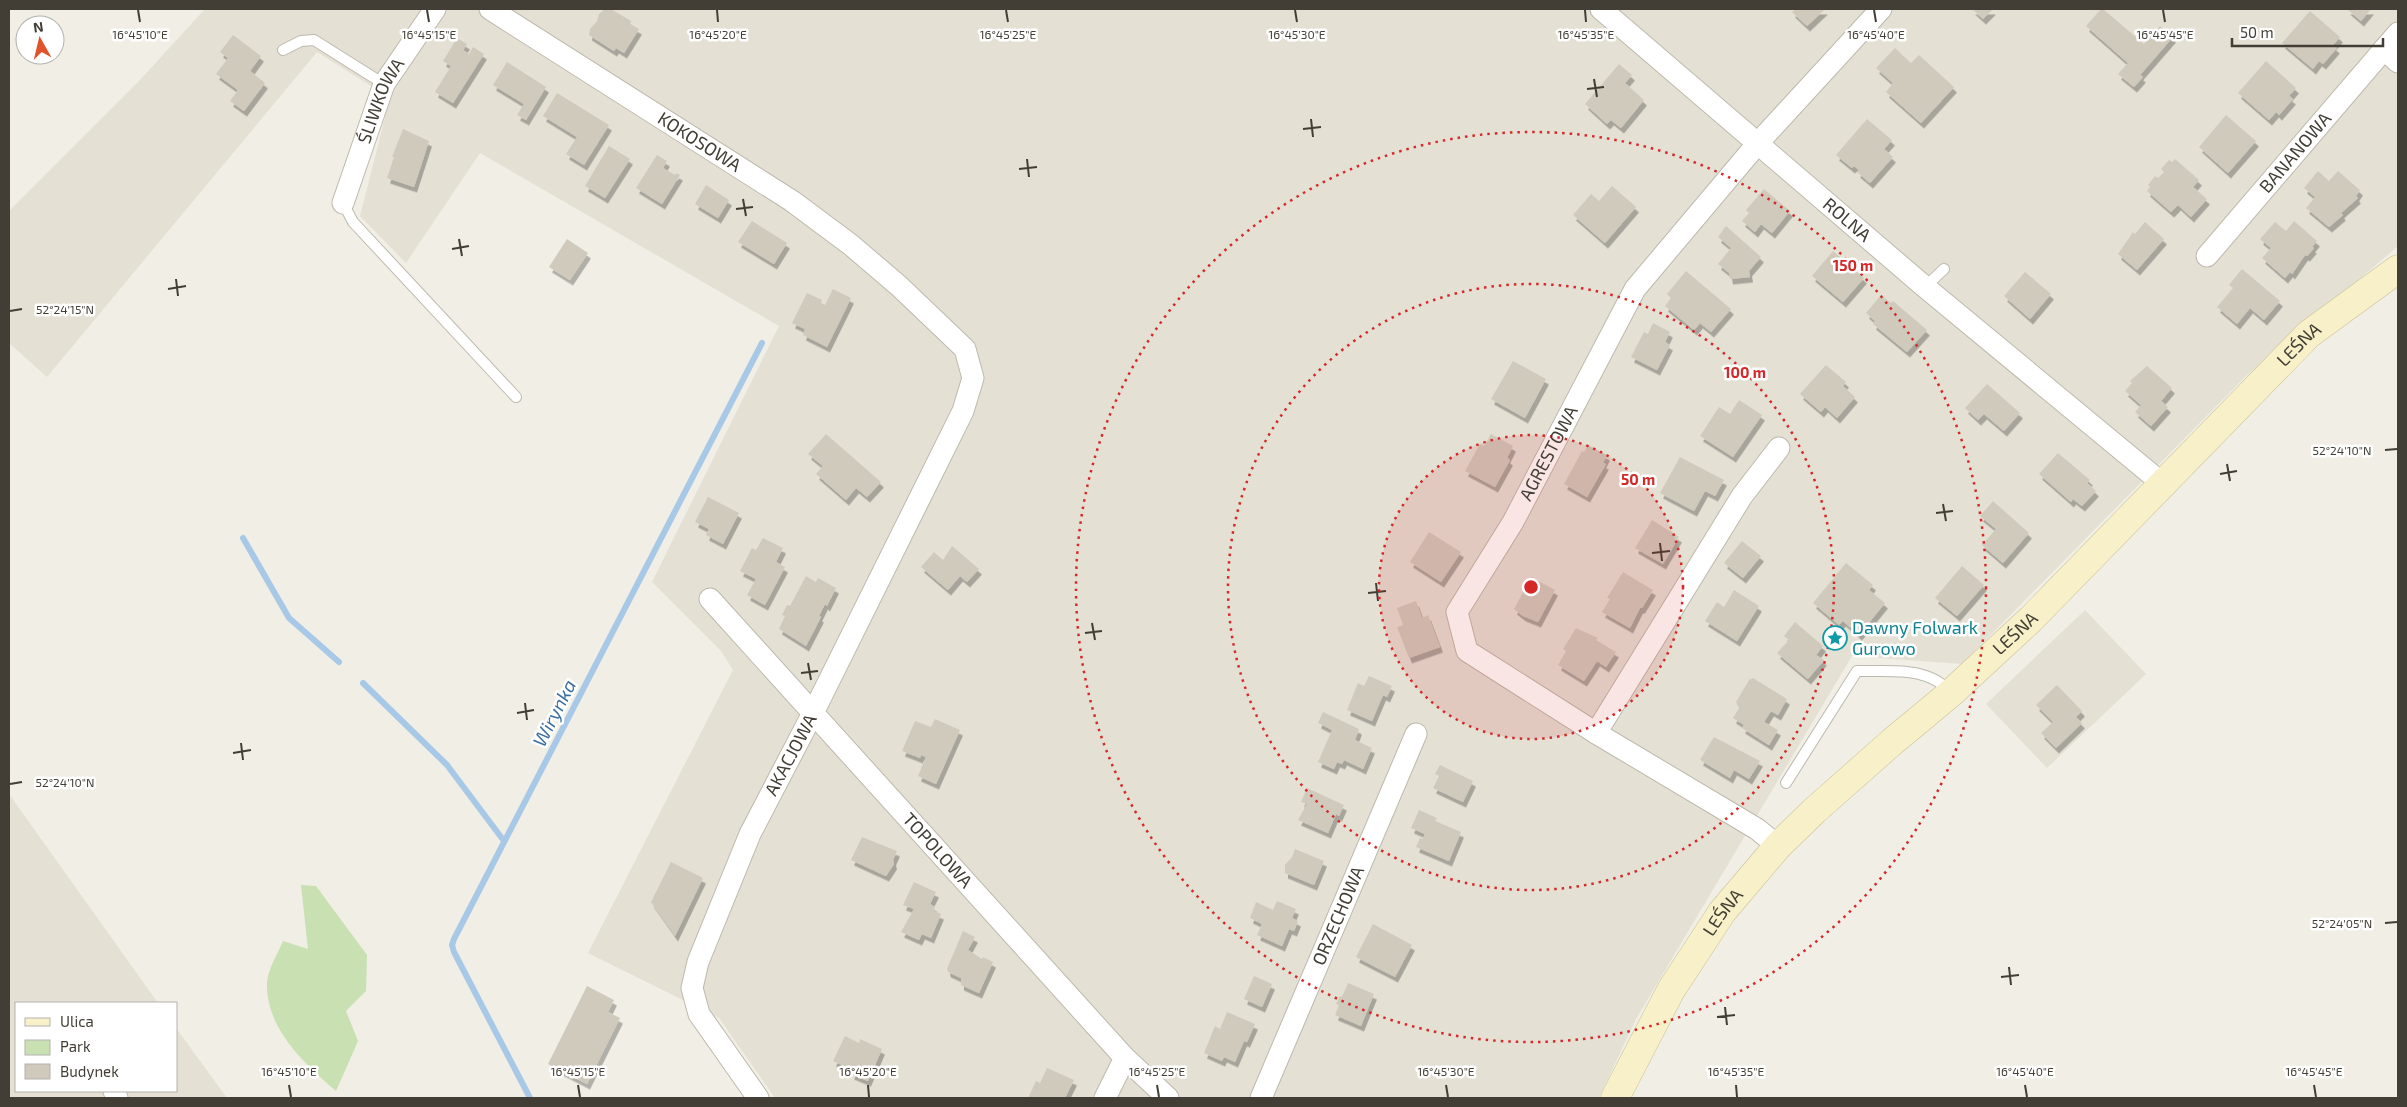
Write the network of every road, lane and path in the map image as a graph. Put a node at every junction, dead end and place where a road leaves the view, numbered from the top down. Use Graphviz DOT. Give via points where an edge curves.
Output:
graph roads {
  1 [pos="436,9"];
  2 [pos="490,9"];
  3 [pos="1601,9"];
  4 [pos="1881,9"];
  5 [pos="2398,33"];
  6 [pos="283,50"];
  7 [pos="2391,56"];
  8 [pos="384,84"];
  9 [pos="1758,143"];
  10 [pos="343,203"];
  11 [pos="2207,256"];
  12 [pos="1944,269"];
  13 [pos="2398,269"];
  14 [pos="1925,287"];
  15 [pos="516,397"];
  16 [pos="964,411"];
  17 [pos="1779,448"];
  18 [pos="2164,484"];
  19 [pos="710,599"];
  20 [pos="1951,694"];
  21 [pos="813,713"];
  22 [pos="1596,733"];
  23 [pos="1416,734"];
  24 [pos="1786,783"];
  25 [pos="1778,846"];
  26 [pos="1125,1058"];
  27 [pos="758,1098"];
  28 [pos="1105,1098"];
  29 [pos="1168,1098"];
  30 [pos="1261,1098"];
  31 [pos="1614,1098"];
  1 -- 8 [label="street, ŚLIWKOWA"];
  2 -- 16 [label="street, KOKOSOWA" via="792,201 899,286 965,349 973,378"];
  3 -- 9 [label="street, ROLNA"];
  4 -- 9 [label="street, AGRESTOWA"];
  5 -- 7 [label="street, BANANOWA"];
  6 -- 8 [label="lane" via="301,41 314,40"];
  7 -- 11 [label="street, BANANOWA"];
  8 -- 10 [label="street, ŚLIWKOWA"];
  9 -- 14 [label="street, ROLNA"];
  9 -- 22 [label="street, AGRESTOWA" via="1635,289 1513,522 1457,612 1467,651"];
  10 -- 15 [label="lane" via="353,222"];
  12 -- 14 [label="lane"];
  13 -- 18 [label="street, LEŚNA" via="2309,334"];
  14 -- 18 [label="street, ROLNA"];
  16 -- 21 [label="street, AKACJOWA"];
  17 -- 22 [label="street" via="1742,496"];
  18 -- 20 [label="street, LEŚNA" via="2031,619"];
  19 -- 21 [label="street, TOPOLOWA"];
  20 -- 24 [label="lane" via="1944,685 1920,672 1857,671"];
  20 -- 25 [label="street, LEŚNA" via="1885,748"];
  21 -- 26 [label="street, TOPOLOWA"];
  21 -- 27 [label="street, AKACJOWA" via="750,834 698,962 692,988 699,1014"];
  22 -- 25 [label="street, AGRESTOWA" via="1757,829"];
  23 -- 30 [label="street, ORZECHOWA"];
  25 -- 31 [label="street, LEŚNA" via="1722,912 1671,990"];
  26 -- 28 [label="street"];
  26 -- 29 [label="street, TOPOLOWA"];
}
